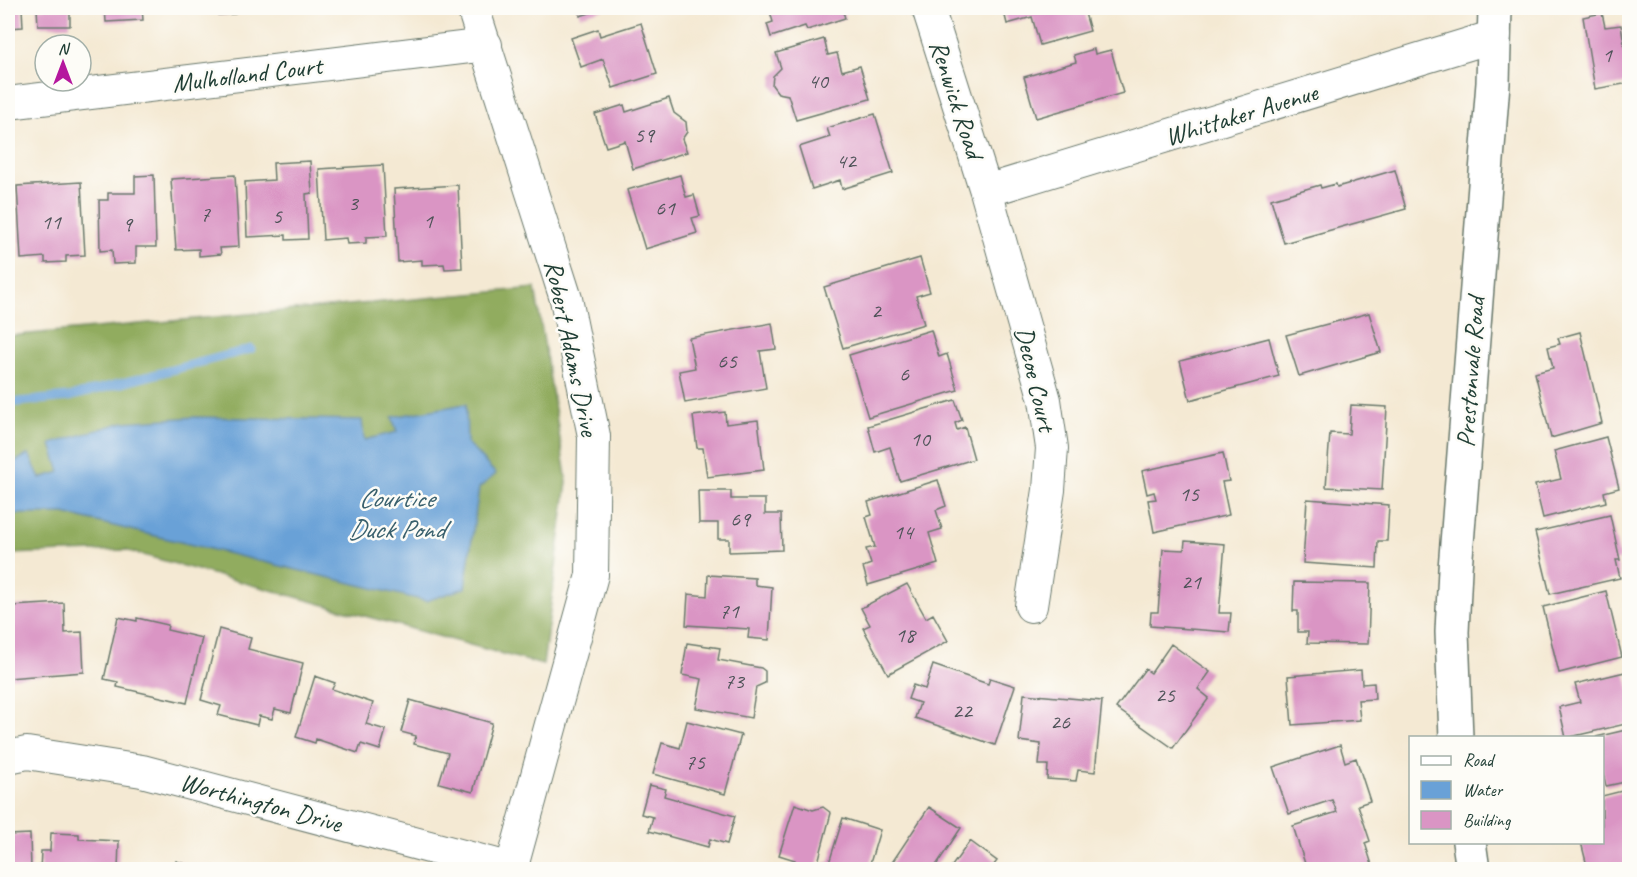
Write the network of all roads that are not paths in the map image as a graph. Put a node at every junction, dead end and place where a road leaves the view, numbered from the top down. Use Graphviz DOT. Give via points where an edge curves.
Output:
graph roads {
  1 [pos="473,8"];
  2 [pos="928,8"];
  3 [pos="1495,22"];
  4 [pos="486,45"];
  5 [pos="8,104"];
  6 [pos="986,191"];
  7 [pos="1031,606"];
  8 [pos="1456,736"];
  9 [pos="8,757"];
  10 [pos="1469,844"];
  11 [pos="513,869"];
  12 [pos="1473,870"];
  1 -- 4 [label="street, Robert Adams Drive"];
  2 -- 6 [label="street, Renwick Road"];
  3 -- 6 [label="street, Whittaker Avenue"];
  3 -- 8 [label="street, Prestonvale Road" via="1454,579"];
  4 -- 5 [label="street, Mulholland Court"];
  4 -- 11 [label="street, Robert Adams Drive" via="566,299 594,436 592,575"];
  6 -- 7 [label="street, Decoe Court" via="1045,400 1052,448"];
  9 -- 11 [label="street, Worthington Drive" via="27,753 142,771"];
  10 -- 12 [label="street"];
}
